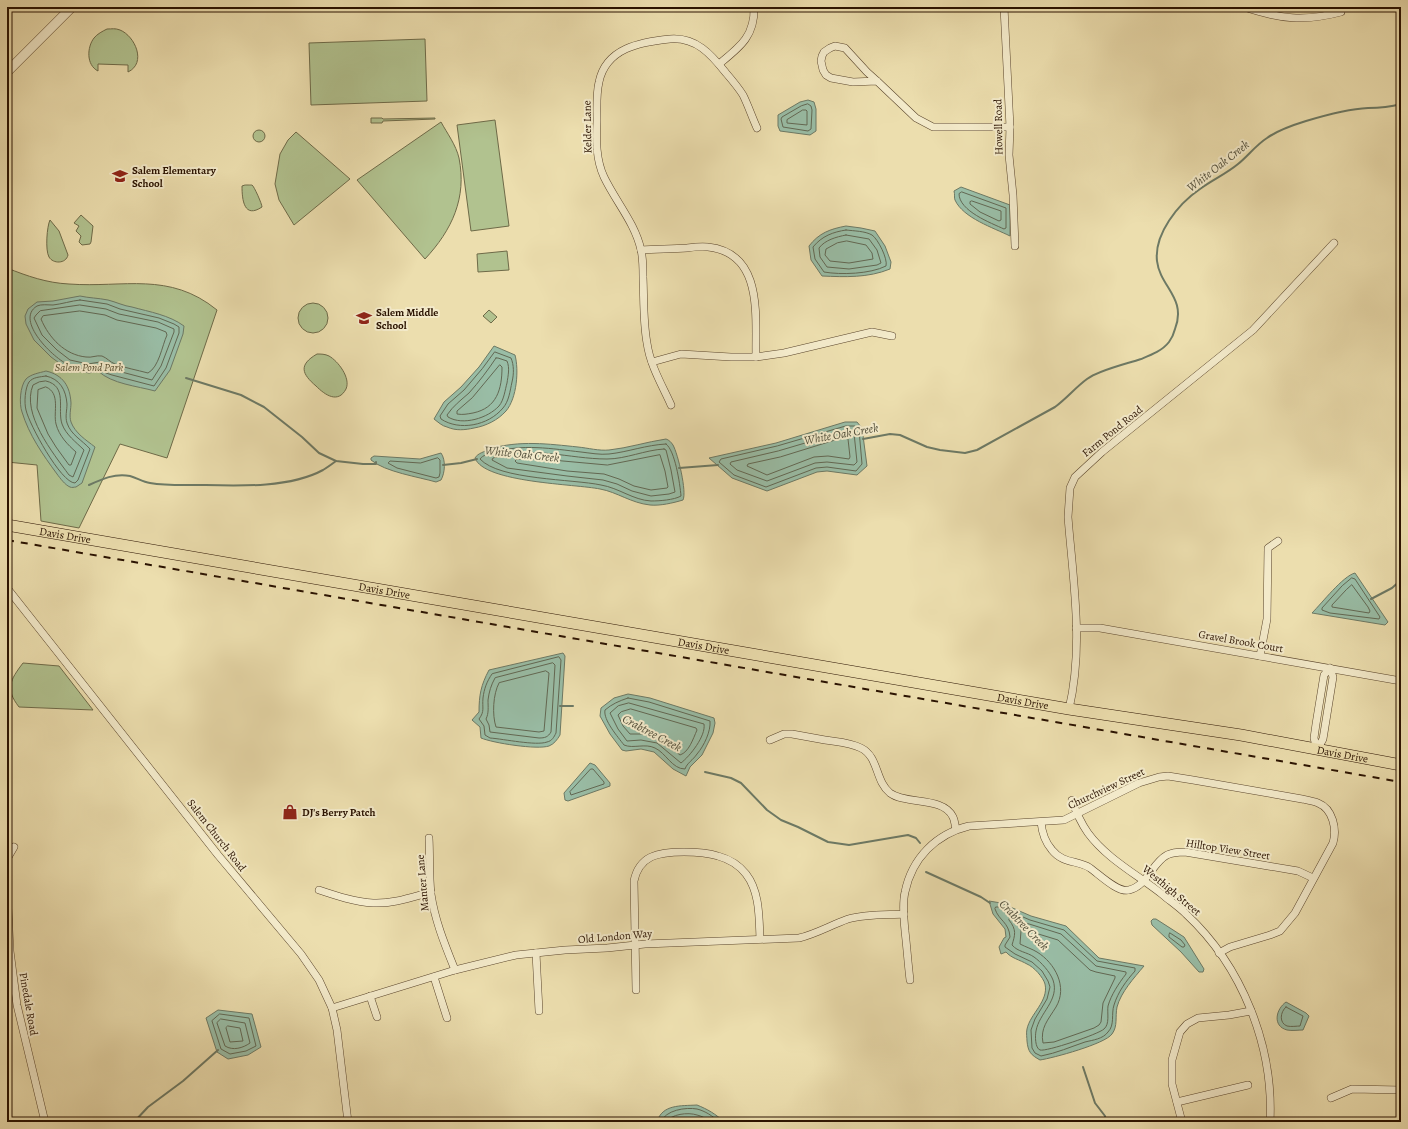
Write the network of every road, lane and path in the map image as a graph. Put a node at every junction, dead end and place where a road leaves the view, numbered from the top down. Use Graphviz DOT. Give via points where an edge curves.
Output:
graph roads {
  1 [pos="72,7"];
  2 [pos="754,7"];
  3 [pos="1004,7"];
  4 [pos="1244,7"];
  5 [pos="1341,12"];
  6 [pos="719,64"];
  7 [pos="7,72"];
  8 [pos="876,81"];
  9 [pos="1010,127"];
  10 [pos="757,128"];
  11 [pos="1334,243"];
  12 [pos="1015,246"];
  13 [pos="641,250"];
  14 [pos="892,336"];
  15 [pos="756,357"];
  16 [pos="652,362"];
  17 [pos="671,405"];
  18 [pos="7,525"];
  19 [pos="1278,541"];
  20 [pos="7,588"];
  21 [pos="1076,628"];
  22 [pos="1260,656"];
  23 [pos="1330,668"];
  24 [pos="1401,681"];
  25 [pos="1069,709"];
  26 [pos="770,740"];
  27 [pos="1317,750"];
  28 [pos="1401,765"];
  29 [pos="1072,800"];
  30 [pos="1077,814"];
  31 [pos="1041,822"];
  32 [pos="956,829"];
  33 [pos="429,838"];
  34 [pos="14,847"];
  35 [pos="7,859"];
  36 [pos="1313,878"];
  37 [pos="1144,880"];
  38 [pos="7,887"];
  39 [pos="319,890"];
  40 [pos="431,892"];
  41 [pos="904,914"];
  42 [pos="760,939"];
  43 [pos="635,944"];
  44 [pos="9,951"];
  45 [pos="536,953"];
  46 [pos="1219,953"];
  47 [pos="455,970"];
  48 [pos="434,977"];
  49 [pos="910,980"];
  50 [pos="636,990"];
  51 [pos="370,996"];
  52 [pos="332,1008"];
  53 [pos="539,1011"];
  54 [pos="1251,1011"];
  55 [pos="377,1017"];
  56 [pos="447,1018"];
  57 [pos="1248,1085"];
  58 [pos="1401,1090"];
  59 [pos="1331,1098"];
  60 [pos="1176,1102"];
  61 [pos="45,1122"];
  62 [pos="348,1122"];
  63 [pos="1182,1122"];
  64 [pos="1270,1122"];
  1 -- 7 [label="street"];
  2 -- 6 [label="street" via="752,26 745,40"];
  3 -- 9 [label="street, Howell Road"];
  4 -- 5 [label="street" via="1290,18"];
  6 -- 10 [label="street, Kelder Lane" via="743,95"];
  6 -- 13 [label="street, Kelder Lane" via="697,44 686,40 667,39 634,45 617,53 608,61 600,76 597,91 598,159 604,178 630,222"];
  8 -- 8 [label="street" via="845,48 835,46 824,52 820,61 823,70 831,78 845,82"];
  8 -- 9 [label="street" via="916,118 933,127"];
  9 -- 12 [label="street, Howell Road"];
  11 -- 21 [label="street, Farm Pond Road" via="1253,330 1102,452 1075,477 1070,488 1068,517"];
  13 -- 15 [label="street" via="719,248 737,259 744,266 751,281"];
  13 -- 16 [label="street, Kelder Lane" via="646,342"];
  14 -- 15 [label="street" via="872,332"];
  15 -- 16 [label="street" via="681,354"];
  16 -- 17 [label="street, Kelder Lane"];
  18 -- 25 [label="main road, Davis Drive"];
  19 -- 22 [label="street" via="1268,548 1267,619"];
  20 -- 52 [label="street, Salem Church Road" via="218,855 301,954 319,980"];
  21 -- 22 [label="street, Gravel Brook Court" via="1100,628"];
  21 -- 25 [label="street, Farm Pond Road" via="1074,676"];
  22 -- 23 [label="street, Gravel Brook Court"];
  23 -- 24 [label="street, Gravel Brook Court"];
  23 -- 27 [label="street" via="1324,675 1316,724 1314,738"];
  25 -- 27 [label="main road, Davis Drive" via="1241,735"];
  26 -- 32 [label="street" via="784,734 792,734 861,748 872,758 881,782 890,792 899,798 927,802 944,808 953,817"];
  27 -- 28 [label="main road, Davis Drive"];
  29 -- 30 [label="street, Westhigh Street"];
  30 -- 31 [label="street, Churchview Street" via="1064,820"];
  30 -- 36 [label="street, Churchview Street" via="1139,782 1168,776 1319,803 1333,818 1334,838"];
  30 -- 37 [label="street, Westhigh Street" via="1088,834 1103,851"];
  31 -- 32 [label="street, Churchview Street" via="978,825"];
  31 -- 37 [label="street, Hilltop View Street" via="1046,843 1052,851 1067,861 1089,867 1119,889 1128,891 1136,888"];
  32 -- 41 [label="street, Churchview Street" via="932,844 917,861 904,893"];
  33 -- 40 [label="street, Manter Lane"];
  34 -- 35 [label="street"];
  36 -- 37 [label="street, Hilltop View Street" via="1298,871 1175,852 1166,856"];
  36 -- 46 [label="street, Churchview Street" via="1295,913 1280,931"];
  37 -- 46 [label="street, Westhigh Street" via="1186,914"];
  38 -- 44 [label="street, Pinedale Road"];
  39 -- 40 [label="street" via="374,903 393,902"];
  40 -- 47 [label="street, Manter Lane" via="438,927"];
  41 -- 42 [label="street, Old London Way" via="850,918 799,938"];
  41 -- 49 [label="street, Churchview Street"];
  42 -- 43 [label="street, Old London Way"];
  42 -- 43 [label="street" via="756,894 741,868 717,856 679,852 650,858 635,874"];
  43 -- 45 [label="street, Old London Way"];
  43 -- 50 [label="street"];
  44 -- 61 [label="street, Pinedale Road" via="22,1029"];
  45 -- 47 [label="street, Old London Way" via="516,955"];
  45 -- 53 [label="street"];
  46 -- 54 [label="street, Westhigh Street" via="1232,972"];
  47 -- 48 [label="street, Old London Way"];
  48 -- 51 [label="street, Old London Way"];
  48 -- 56 [label="street"];
  51 -- 52 [label="street, Old London Way"];
  51 -- 55 [label="street"];
  52 -- 62 [label="street, Salem Church Road"];
  54 -- 60 [label="street" via="1198,1018 1187,1024 1180,1032 1172,1060 1172,1084"];
  54 -- 64 [label="street, Westhigh Street" via="1268,1071 1271,1096"];
  57 -- 60 [label="street"];
  58 -- 59 [label="street" via="1352,1089"];
  60 -- 63 [label="street"];
}
